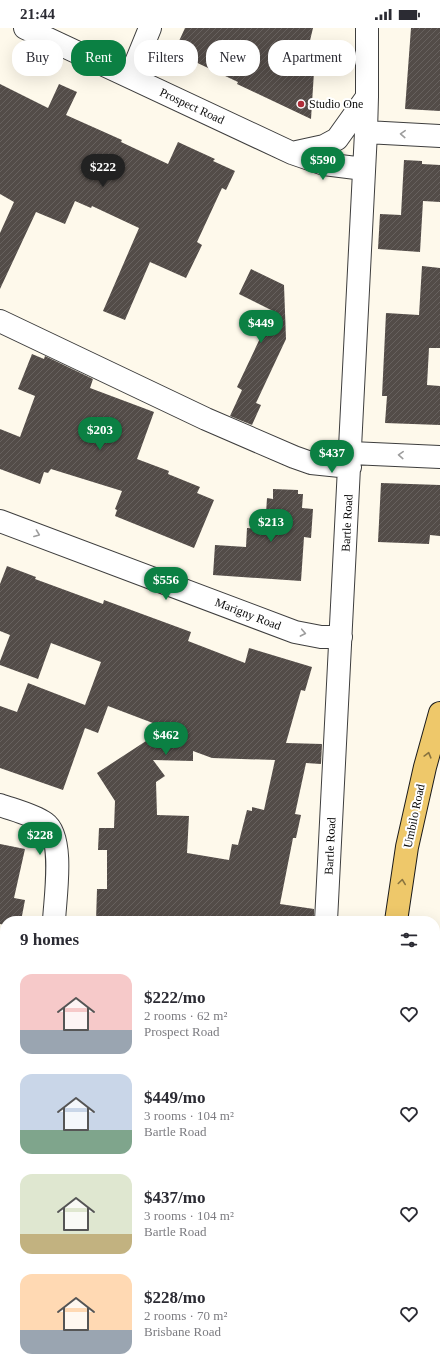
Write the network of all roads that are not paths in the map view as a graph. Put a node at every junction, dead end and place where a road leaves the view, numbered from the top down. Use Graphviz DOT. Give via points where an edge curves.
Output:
graph roads {
  1 [pos="25,28"];
  2 [pos="150,28"];
  3 [pos="367,28"];
  4 [pos="130,77"];
  5 [pos="367,97"];
  6 [pos="366,132"];
  7 [pos="440,136"];
  8 [pos="292,153"];
  9 [pos="364,169"];
  10 [pos="0,321"];
  11 [pos="440,457"];
  12 [pos="350,460"];
  13 [pos="0,521"];
  14 [pos="341,637"];
  15 [pos="440,712"];
  16 [pos="0,805"];
  17 [pos="54,916"];
  18 [pos="326,916"];
  19 [pos="397,916"];
  20 [pos="440,1099"];
  21 [pos="440,1129"];
  1 -- 4 [label="street, Prospect Road"];
  2 -- 4 [label="street"];
  3 -- 5 [label="street, Bartle Road"];
  4 -- 8 [label="street, Prospect Road"];
  5 -- 6 [label="street, Bartle Road"];
  5 -- 8 [label="street" via="337,139 324,146"];
  7 -- 6 [label="street, one-way"];
  6 -- 9 [label="street, Bartle Road"];
  8 -- 9 [label="street, Prospect Road" via="319,162"];
  9 -- 12 [label="street, Bartle Road"];
  10 -- 12 [label="street" via="206,419 294,457 311,462"];
  11 -- 12 [label="street, one-way"];
  12 -- 14 [label="street, Bartle Road"];
  13 -- 14 [label="street, Marigny Road, one-way" via="295,632 321,637"];
  14 -- 18 [label="street, Bartle Road"];
  19 -- 15 [label="main road, Umbilo Road, one-way" via="407,847"];
  16 -- 17 [label="street" via="37,819 54,833 57,853"];
  20 -- 21 [label="main road"];
}
